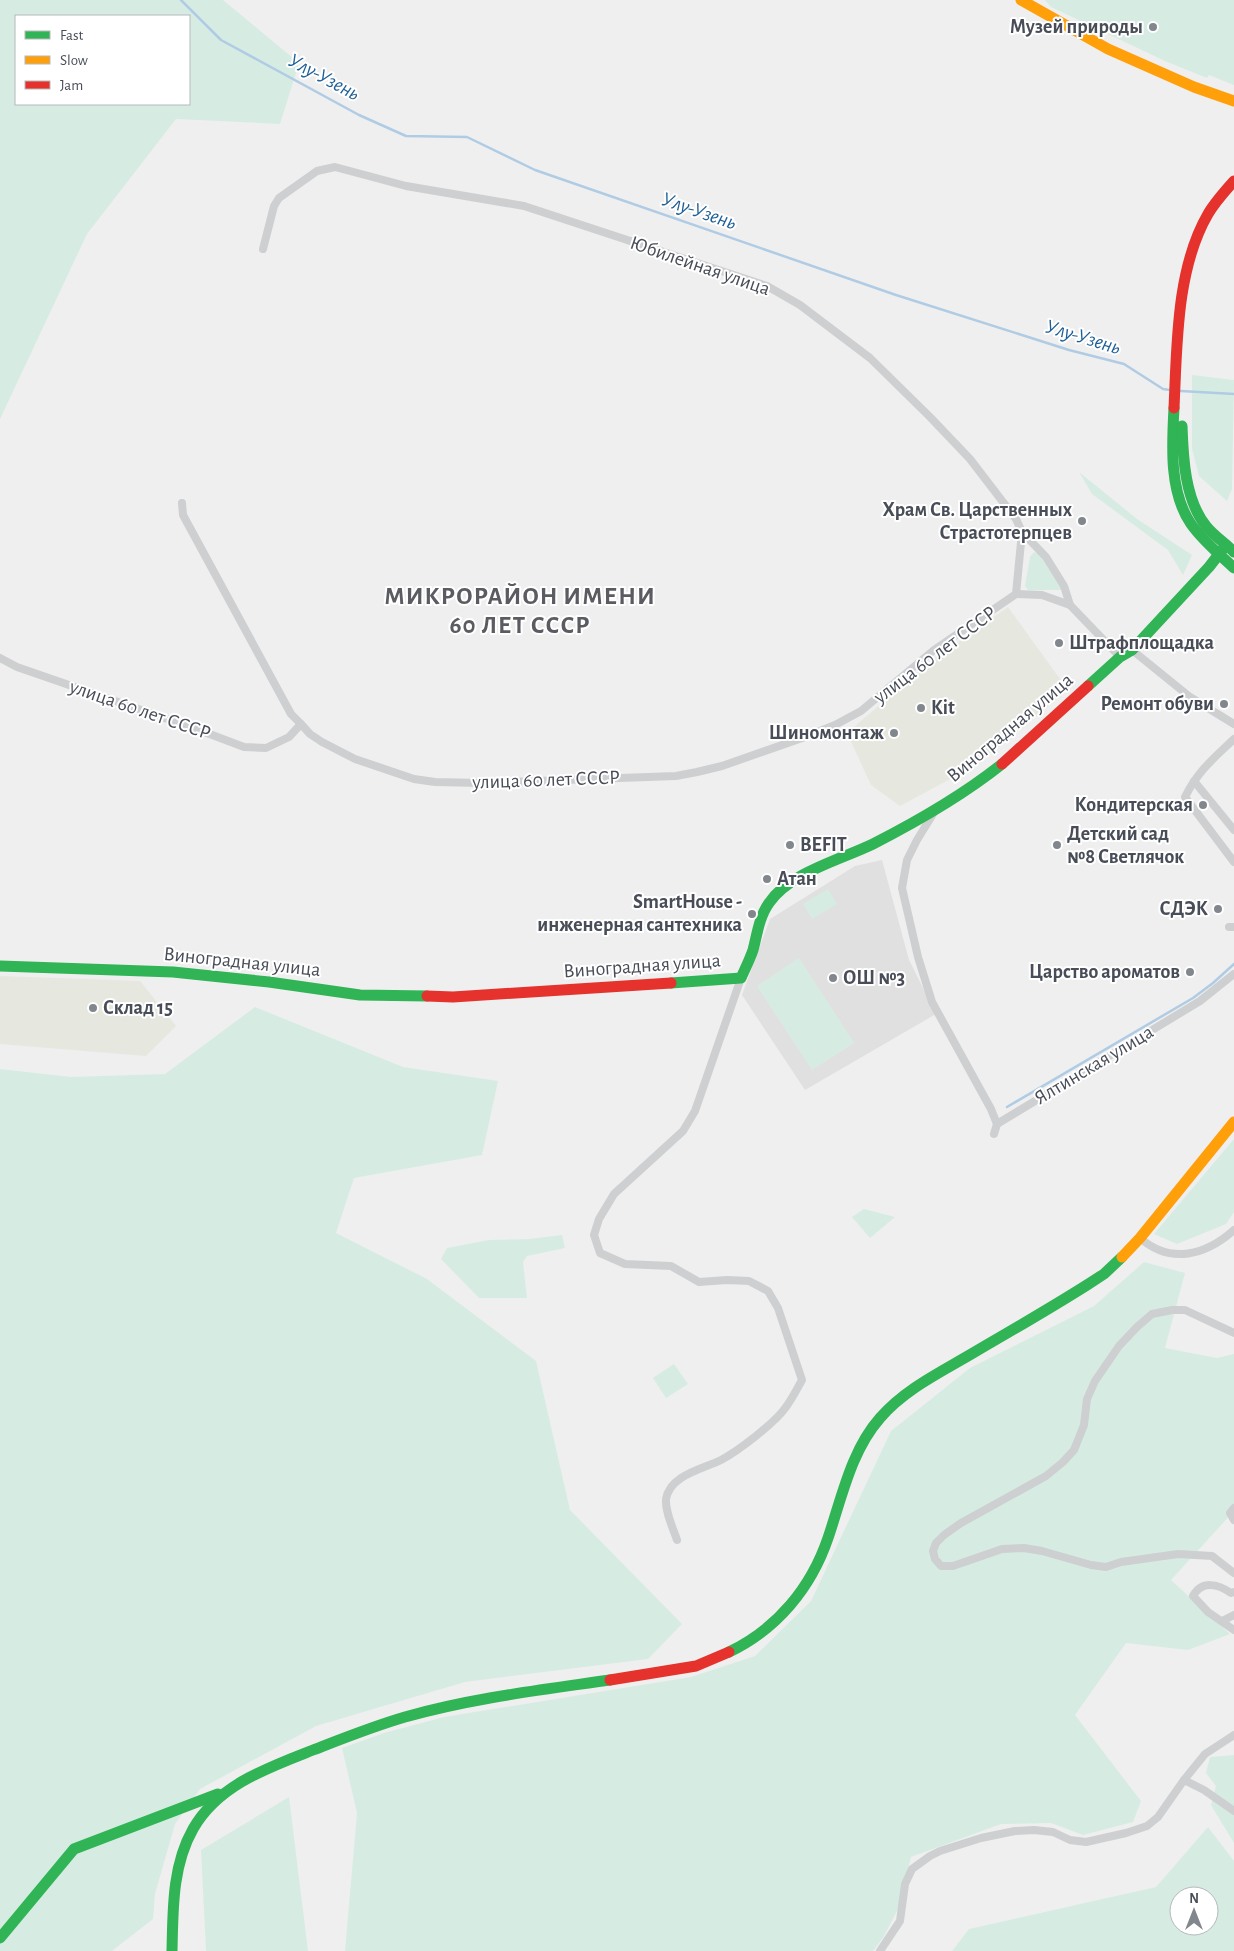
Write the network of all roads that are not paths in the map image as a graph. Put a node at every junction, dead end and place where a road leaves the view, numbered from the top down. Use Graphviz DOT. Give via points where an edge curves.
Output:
graph roads {
  1 [pos="1021,0"];
  2 [pos="1234,101"];
  3 [pos="1234,181"];
  4 [pos="1234,186"];
  5 [pos="263,249"];
  6 [pos="1179,379"];
  7 [pos="1178,397"];
  8 [pos="182,503"];
  9 [pos="1022,532"];
  10 [pos="1230,548"];
  11 [pos="1219,554"];
  12 [pos="1234,568"];
  13 [pos="1016,594"];
  14 [pos="1070,605"];
  15 [pos="1132,650"];
  16 [pos="1120,657"];
  17 [pos="0,658"];
  18 [pos="301,724"];
  19 [pos="1234,724"];
  20 [pos="1234,739"];
  21 [pos="1194,780"];
  22 [pos="935,811"];
  23 [pos="1234,830"];
  24 [pos="1234,862"];
  25 [pos="0,966"];
  26 [pos="1234,974"];
  27 [pos="740,978"];
  28 [pos="1234,1122"];
  29 [pos="997,1124"];
  30 [pos="994,1134"];
  31 [pos="1234,1230"];
  32 [pos="1140,1238"];
  33 [pos="1234,1333"];
  34 [pos="1234,1508"];
  35 [pos="1234,1520"];
  36 [pos="677,1540"];
  37 [pos="1234,1573"];
  38 [pos="1233,1593"];
  39 [pos="1234,1615"];
  40 [pos="1222,1621"];
  41 [pos="1234,1630"];
  42 [pos="1234,1735"];
  43 [pos="1184,1780"];
  44 [pos="229,1790"];
  45 [pos="1234,1811"];
  46 [pos="0,1938"];
  47 [pos="172,1951"];
  48 [pos="880,1951"];
  1 -- 2 [label="main road" via="1108,48 1194,88"];
  3 -- 6 [label="main road" via="1211,208 1190,262 1182,297"];
  4 -- 6 [label="main road" via="1206,222"];
  5 -- 9 [label="street, Юбилейная улица" via="279,198 317,172 335,167 406,186 524,206 767,286 800,305 870,358 910,396 970,459 1016,519"];
  6 -- 7 [label="main road"];
  7 -- 10 [label="main road" via="1185,468 1197,512"];
  7 -- 11 [label="main road" via="1172,448 1181,505 1193,527"];
  8 -- 18 [label="street" via="183,516 291,714"];
  9 -- 13 [label="street, улица 60 лет СССР"];
  9 -- 14 [label="street, Юбилейная улица" via="1046,557 1064,586"];
  10 -- 11 [label="main road, Виноградная улица"];
  11 -- 12 [label="main road"];
  11 -- 15 [label="main road, Виноградная улица"];
  13 -- 14 [label="street" via="1042,595"];
  13 -- 18 [label="street, улица 60 лет СССР" via="934,650 861,711 836,725 722,766 676,776 435,782 414,779 355,759 322,742"];
  14 -- 16 [label="street, Юбилейная улица"];
  15 -- 16 [label="main road, Виноградная улица"];
  15 -- 19 [label="street" via="1190,697"];
  16 -- 22 [label="main road, Виноградная улица" via="1011,757 976,785"];
  17 -- 18 [label="street, улица 60 лет СССР" via="17,667 244,747 266,748 288,737"];
  20 -- 21 [label="street" via="1202,768"];
  21 -- 23 [label="street"];
  21 -- 24 [label="street" via="1185,798"];
  22 -- 27 [label="main road, Виноградная улица" via="781,889 762,917"];
  22 -- 29 [label="street" via="907,860 902,888 932,1002"];
  25 -- 27 [label="main road, Виноградная улица" via="172,972 360,995 444,997"];
  26 -- 29 [label="street, Ялтинская улица" via="1200,1001"];
  27 -- 36 [label="street" via="695,1111 683,1130 614,1194 598,1219 594,1235 600,1254 625,1264 671,1266 699,1282 749,1281 768,1291 778,1308 802,1380 786,1408 751,1439 720,1460 675,1482 666,1498"];
  28 -- 32 [label="main road"];
  29 -- 30 [label="street"];
  31 -- 32 [label="street" via="1220,1242 1188,1254 1150,1247"];
  32 -- 44 [label="main road" via="1104,1274 915,1388 882,1416 862,1441 854,1458 819,1561 807,1584 784,1612 745,1644 716,1660 696,1666 481,1700 377,1725 292,1757"];
  33 -- 37 [label="street" via="1185,1310 1152,1314 1136,1327 1095,1381 1087,1399 1080,1436 1074,1450 1063,1462 1046,1476 961,1523 936,1543 933,1551 941,1566 953,1566 1002,1549 1024,1548 1106,1567 1130,1560 1178,1554 1205,1555 1212,1556"];
  34 -- 35 [label="street" via="1230,1513"];
  38 -- 40 [label="street" via="1207,1584 1197,1589 1193,1596"];
  39 -- 40 [label="street"];
  40 -- 41 [label="street"];
  42 -- 43 [label="street" via="1205,1754"];
  43 -- 45 [label="street"];
  43 -- 48 [label="street" via="1158,1817 1147,1826 1126,1833 1086,1842 1070,1840 1053,1832 1015,1831 982,1838 930,1856 912,1869 900,1921"];
  44 -- 46 [label="main road" via="74,1849"];
  44 -- 47 [label="main road" via="202,1814 181,1853 173,1900"];
}
